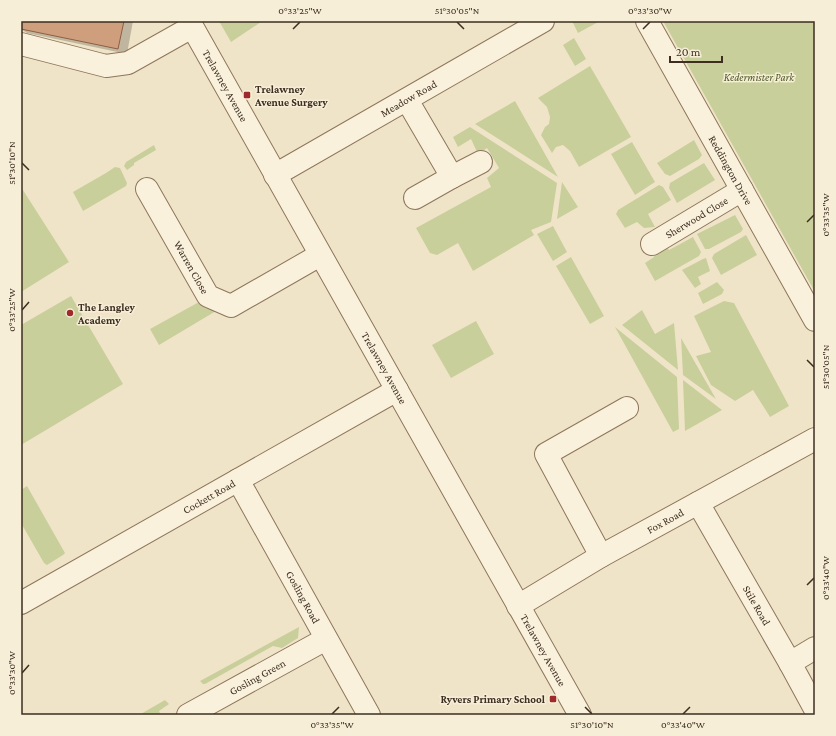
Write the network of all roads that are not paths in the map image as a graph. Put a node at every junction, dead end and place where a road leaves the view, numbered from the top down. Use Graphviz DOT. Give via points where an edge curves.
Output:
graph roads {
  1 [pos="543,21"];
  2 [pos="647,21"];
  3 [pos="190,24"];
  4 [pos="21,44"];
  5 [pos="407,100"];
  6 [pos="481,162"];
  7 [pos="275,175"];
  8 [pos="452,177"];
  9 [pos="147,189"];
  10 [pos="742,190"];
  11 [pos="415,198"];
  12 [pos="652,244"];
  13 [pos="320,255"];
  14 [pos="815,320"];
  15 [pos="396,390"];
  16 [pos="627,408"];
  17 [pos="815,438"];
  18 [pos="238,480"];
  19 [pos="698,503"];
  20 [pos="601,556"];
  21 [pos="21,603"];
  22 [pos="518,606"];
  23 [pos="326,639"];
  24 [pos="815,648"];
  25 [pos="790,663"];
  26 [pos="815,709"];
  27 [pos="188,715"];
  28 [pos="369,715"];
  29 [pos="580,715"];
  1 -- 5 [label="street, Meadow Road"];
  2 -- 10 [label="street, Reddington Drive"];
  3 -- 4 [label="street" via="128,63 106,66"];
  3 -- 7 [label="street, Trelawney Avenue"];
  5 -- 7 [label="street, Meadow Road"];
  5 -- 8 [label="street"];
  6 -- 8 [label="street"];
  7 -- 13 [label="street, Trelawney Avenue"];
  8 -- 11 [label="street"];
  9 -- 13 [label="street, Warren Close" via="208,296 231,306"];
  10 -- 12 [label="street, Sherwood Close"];
  10 -- 14 [label="street, Reddington Drive"];
  13 -- 15 [label="street, Trelawney Avenue"];
  15 -- 18 [label="street, Cockett Road"];
  15 -- 22 [label="street, Trelawney Avenue"];
  16 -- 20 [label="street" via="546,454"];
  17 -- 19 [label="street, Fox Road"];
  18 -- 21 [label="street, Cockett Road"];
  18 -- 23 [label="street, Gosling Road"];
  19 -- 20 [label="street, Fox Road"];
  19 -- 25 [label="street, Stile Road"];
  20 -- 22 [label="street, Fox Road"];
  22 -- 29 [label="street, Trelawney Avenue"];
  23 -- 27 [label="street, Gosling Green"];
  23 -- 28 [label="street, Gosling Road"];
  24 -- 25 [label="street"];
  25 -- 26 [label="street, Stile Road"];
}
